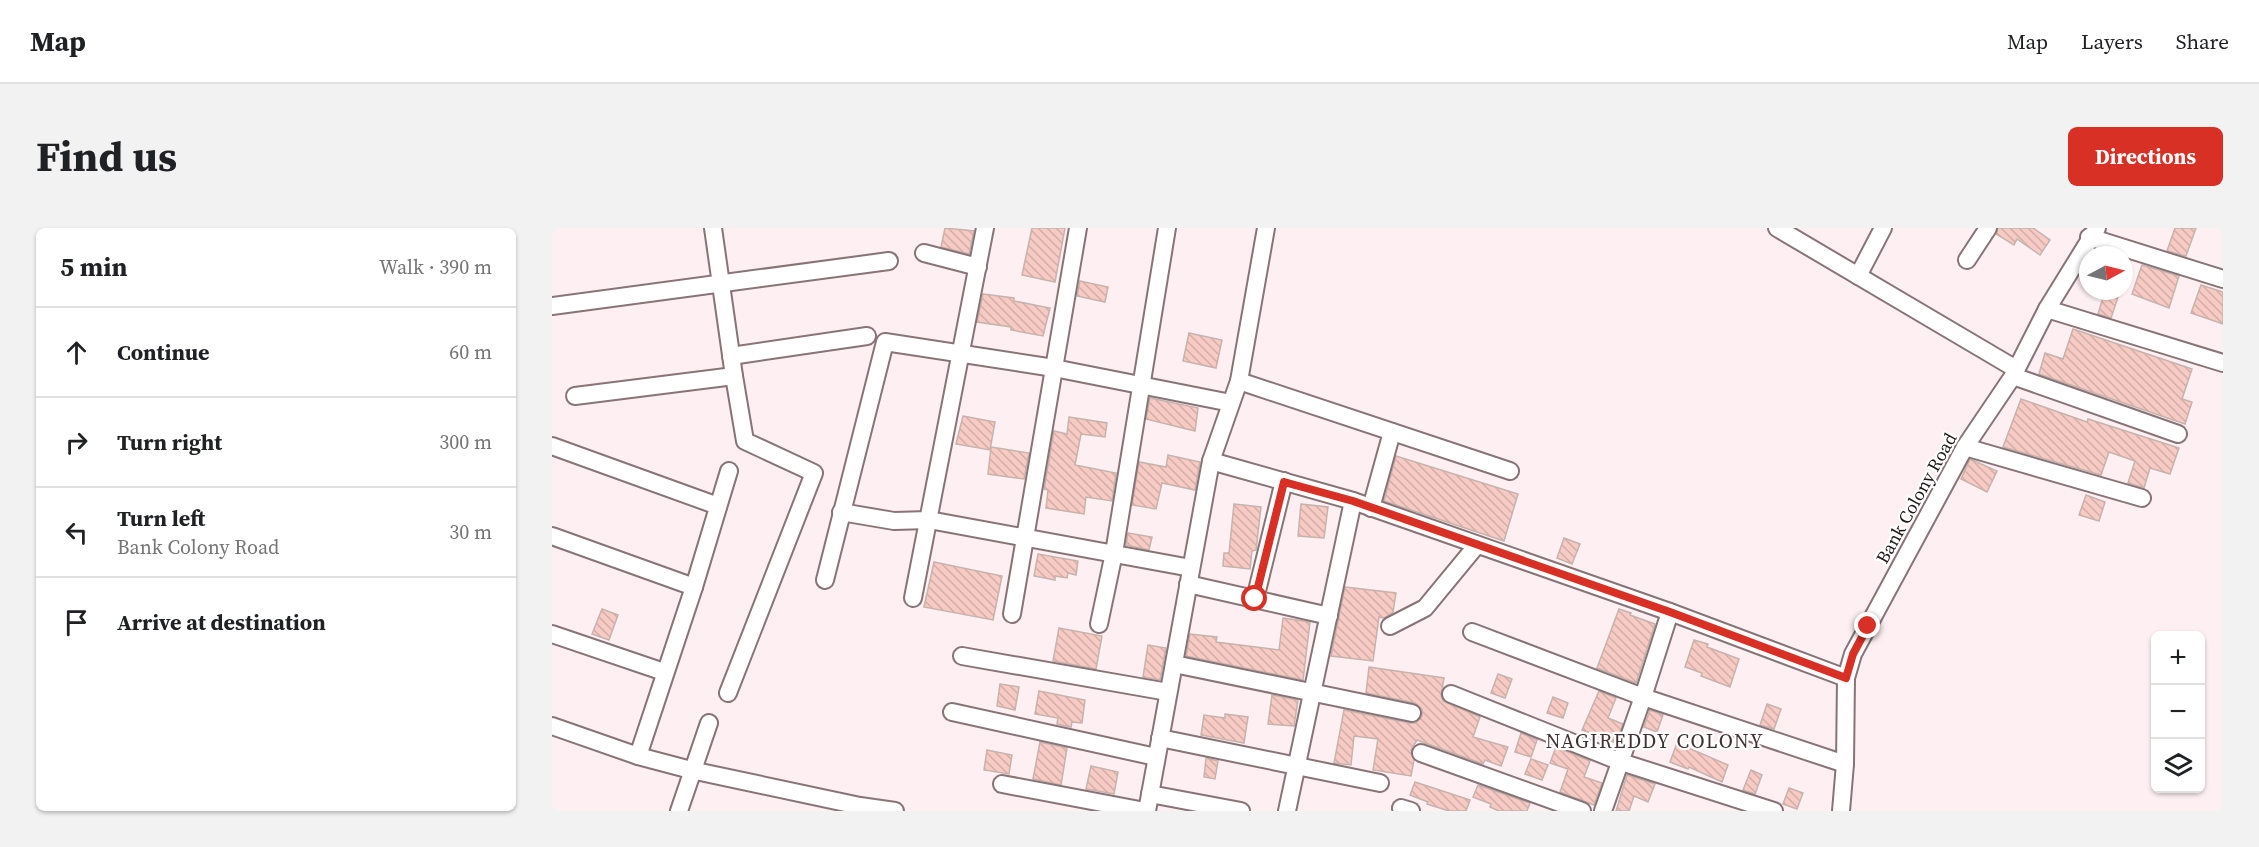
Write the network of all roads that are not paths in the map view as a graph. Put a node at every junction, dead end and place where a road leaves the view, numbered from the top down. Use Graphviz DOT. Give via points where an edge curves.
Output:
graph roads {
  1 [pos="713,228"];
  2 [pos="985,228"];
  3 [pos="1078,228"];
  4 [pos="1167,228"];
  5 [pos="1266,228"];
  6 [pos="1778,228"];
  7 [pos="1883,228"];
  8 [pos="1988,228"];
  9 [pos="2093,232"];
  10 [pos="924,254"];
  11 [pos="1967,260"];
  12 [pos="889,261"];
  13 [pos="978,267"];
  14 [pos="1858,276"];
  15 [pos="2223,279"];
  16 [pos="721,283"];
  17 [pos="552,306"];
  18 [pos="2047,309"];
  19 [pos="867,336"];
  20 [pos="961,355"];
  21 [pos="731,356"];
  22 [pos="2223,363"];
  23 [pos="1054,368"];
  24 [pos="2014,372"];
  25 [pos="734,376"];
  26 [pos="1239,381"];
  27 [pos="1140,385"];
  28 [pos="574,396"];
  29 [pos="1231,403"];
  30 [pos="1392,432"];
  31 [pos="2178,434"];
  32 [pos="552,446"];
  33 [pos="1965,447"];
  34 [pos="1211,461"];
  35 [pos="729,471"];
  36 [pos="1509,471"];
  37 [pos="1284,482"];
  38 [pos="2142,498"];
  39 [pos="1353,501"];
  40 [pos="718,506"];
  41 [pos="1371,508"];
  42 [pos="841,512"];
  43 [pos="929,520"];
  44 [pos="552,536"];
  45 [pos="1025,536"];
  46 [pos="1477,545"];
  47 [pos="1114,553"];
  48 [pos="1190,576"];
  49 [pos="825,580"];
  50 [pos="694,586"];
  51 [pos="913,598"];
  52 [pos="1255,599"];
  53 [pos="1670,612"];
  54 [pos="1012,614"];
  55 [pos="1329,616"];
  56 [pos="1099,624"];
  57 [pos="1390,626"];
  58 [pos="1472,632"];
  59 [pos="552,634"];
  60 [pos="962,656"];
  61 [pos="1174,664"];
  62 [pos="664,672"];
  63 [pos="1846,678"];
  64 [pos="1168,692"];
  65 [pos="1313,692"];
  66 [pos="728,693"];
  67 [pos="1451,694"];
  68 [pos="1644,697"];
  69 [pos="952,712"];
  70 [pos="1413,713"];
  71 [pos="709,723"];
  72 [pos="552,726"];
  73 [pos="1160,738"];
  74 [pos="1421,753"];
  75 [pos="638,756"];
  76 [pos="1156,757"];
  77 [pos="1621,762"];
  78 [pos="1845,764"];
  79 [pos="1296,766"];
  80 [pos="691,770"];
  81 [pos="1380,783"];
  82 [pos="1002,784"];
  83 [pos="1150,794"];
  84 [pos="860,808"];
  85 [pos="679,811"];
  86 [pos="895,811"];
  87 [pos="1146,811"];
  88 [pos="1241,811"];
  89 [pos="1287,811"];
  90 [pos="1582,811"];
  91 [pos="1603,811"];
  92 [pos="1774,811"];
  93 [pos="1841,811"];
  1 -- 16 [label="street"];
  2 -- 13 [label="street"];
  3 -- 23 [label="street"];
  4 -- 27 [label="street"];
  5 -- 26 [label="street"];
  6 -- 14 [label="street"];
  7 -- 14 [label="street"];
  8 -- 11 [label="street"];
  9 -- 15 [label="street"];
  9 -- 18 [label="street, Bank Colony Road"];
  10 -- 13 [label="street"];
  12 -- 16 [label="street"];
  13 -- 20 [label="street"];
  14 -- 24 [label="street"];
  16 -- 17 [label="street"];
  16 -- 21 [label="street"];
  18 -- 22 [label="street"];
  18 -- 24 [label="street, Bank Colony Road"];
  19 -- 21 [label="street"];
  20 -- 23 [label="street"];
  20 -- 42 [label="street" via="885,342"];
  20 -- 43 [label="street"];
  21 -- 25 [label="street"];
  23 -- 27 [label="street"];
  23 -- 45 [label="street"];
  24 -- 31 [label="street"];
  24 -- 33 [label="street, Bank Colony Road"];
  25 -- 28 [label="street"];
  25 -- 66 [label="street" via="746,441 814,473"];
  26 -- 29 [label="street"];
  26 -- 30 [label="street"];
  27 -- 29 [label="street"];
  27 -- 47 [label="street"];
  29 -- 34 [label="street"];
  30 -- 36 [label="street"];
  30 -- 41 [label="street"];
  32 -- 40 [label="street"];
  33 -- 38 [label="street"];
  33 -- 63 [label="street, Bank Colony Road" via="1853,654"];
  34 -- 37 [label="street"];
  34 -- 48 [label="street"];
  35 -- 40 [label="street"];
  37 -- 39 [label="street"];
  37 -- 52 [label="street"];
  39 -- 41 [label="street"];
  39 -- 55 [label="street"];
  40 -- 50 [label="street"];
  41 -- 46 [label="street"];
  42 -- 43 [label="street" via="894,521"];
  42 -- 49 [label="street"];
  43 -- 45 [label="street"];
  43 -- 51 [label="street"];
  44 -- 50 [label="street"];
  45 -- 47 [label="street"];
  45 -- 54 [label="street"];
  46 -- 53 [label="street"];
  46 -- 57 [label="street" via="1425,608"];
  47 -- 48 [label="street"];
  47 -- 56 [label="street"];
  48 -- 52 [label="street"];
  48 -- 61 [label="street"];
  50 -- 62 [label="street"];
  52 -- 55 [label="street"];
  53 -- 63 [label="street"];
  53 -- 68 [label="street"];
  55 -- 65 [label="street"];
  58 -- 68 [label="street"];
  59 -- 62 [label="street"];
  60 -- 64 [label="street"];
  61 -- 64 [label="street"];
  61 -- 65 [label="street"];
  62 -- 75 [label="street"];
  63 -- 78 [label="street, Bank Colony Road"];
  64 -- 73 [label="street"];
  65 -- 70 [label="street"];
  65 -- 79 [label="street"];
  67 -- 77 [label="street"];
  68 -- 77 [label="street"];
  68 -- 78 [label="street"];
  69 -- 76 [label="street"];
  71 -- 80 [label="street"];
  72 -- 75 [label="street"];
  73 -- 76 [label="street"];
  73 -- 79 [label="street"];
  74 -- 90 [label="street"];
  75 -- 80 [label="street"];
  76 -- 83 [label="street"];
  77 -- 91 [label="street"];
  77 -- 92 [label="street"];
  78 -- 93 [label="street, Bank Colony Road"];
  79 -- 81 [label="street"];
  79 -- 89 [label="street"];
  80 -- 84 [label="street"];
  80 -- 85 [label="street"];
  82 -- 87 [label="street"];
  83 -- 87 [label="street"];
  83 -- 88 [label="street"];
  84 -- 86 [label="street"];
}
